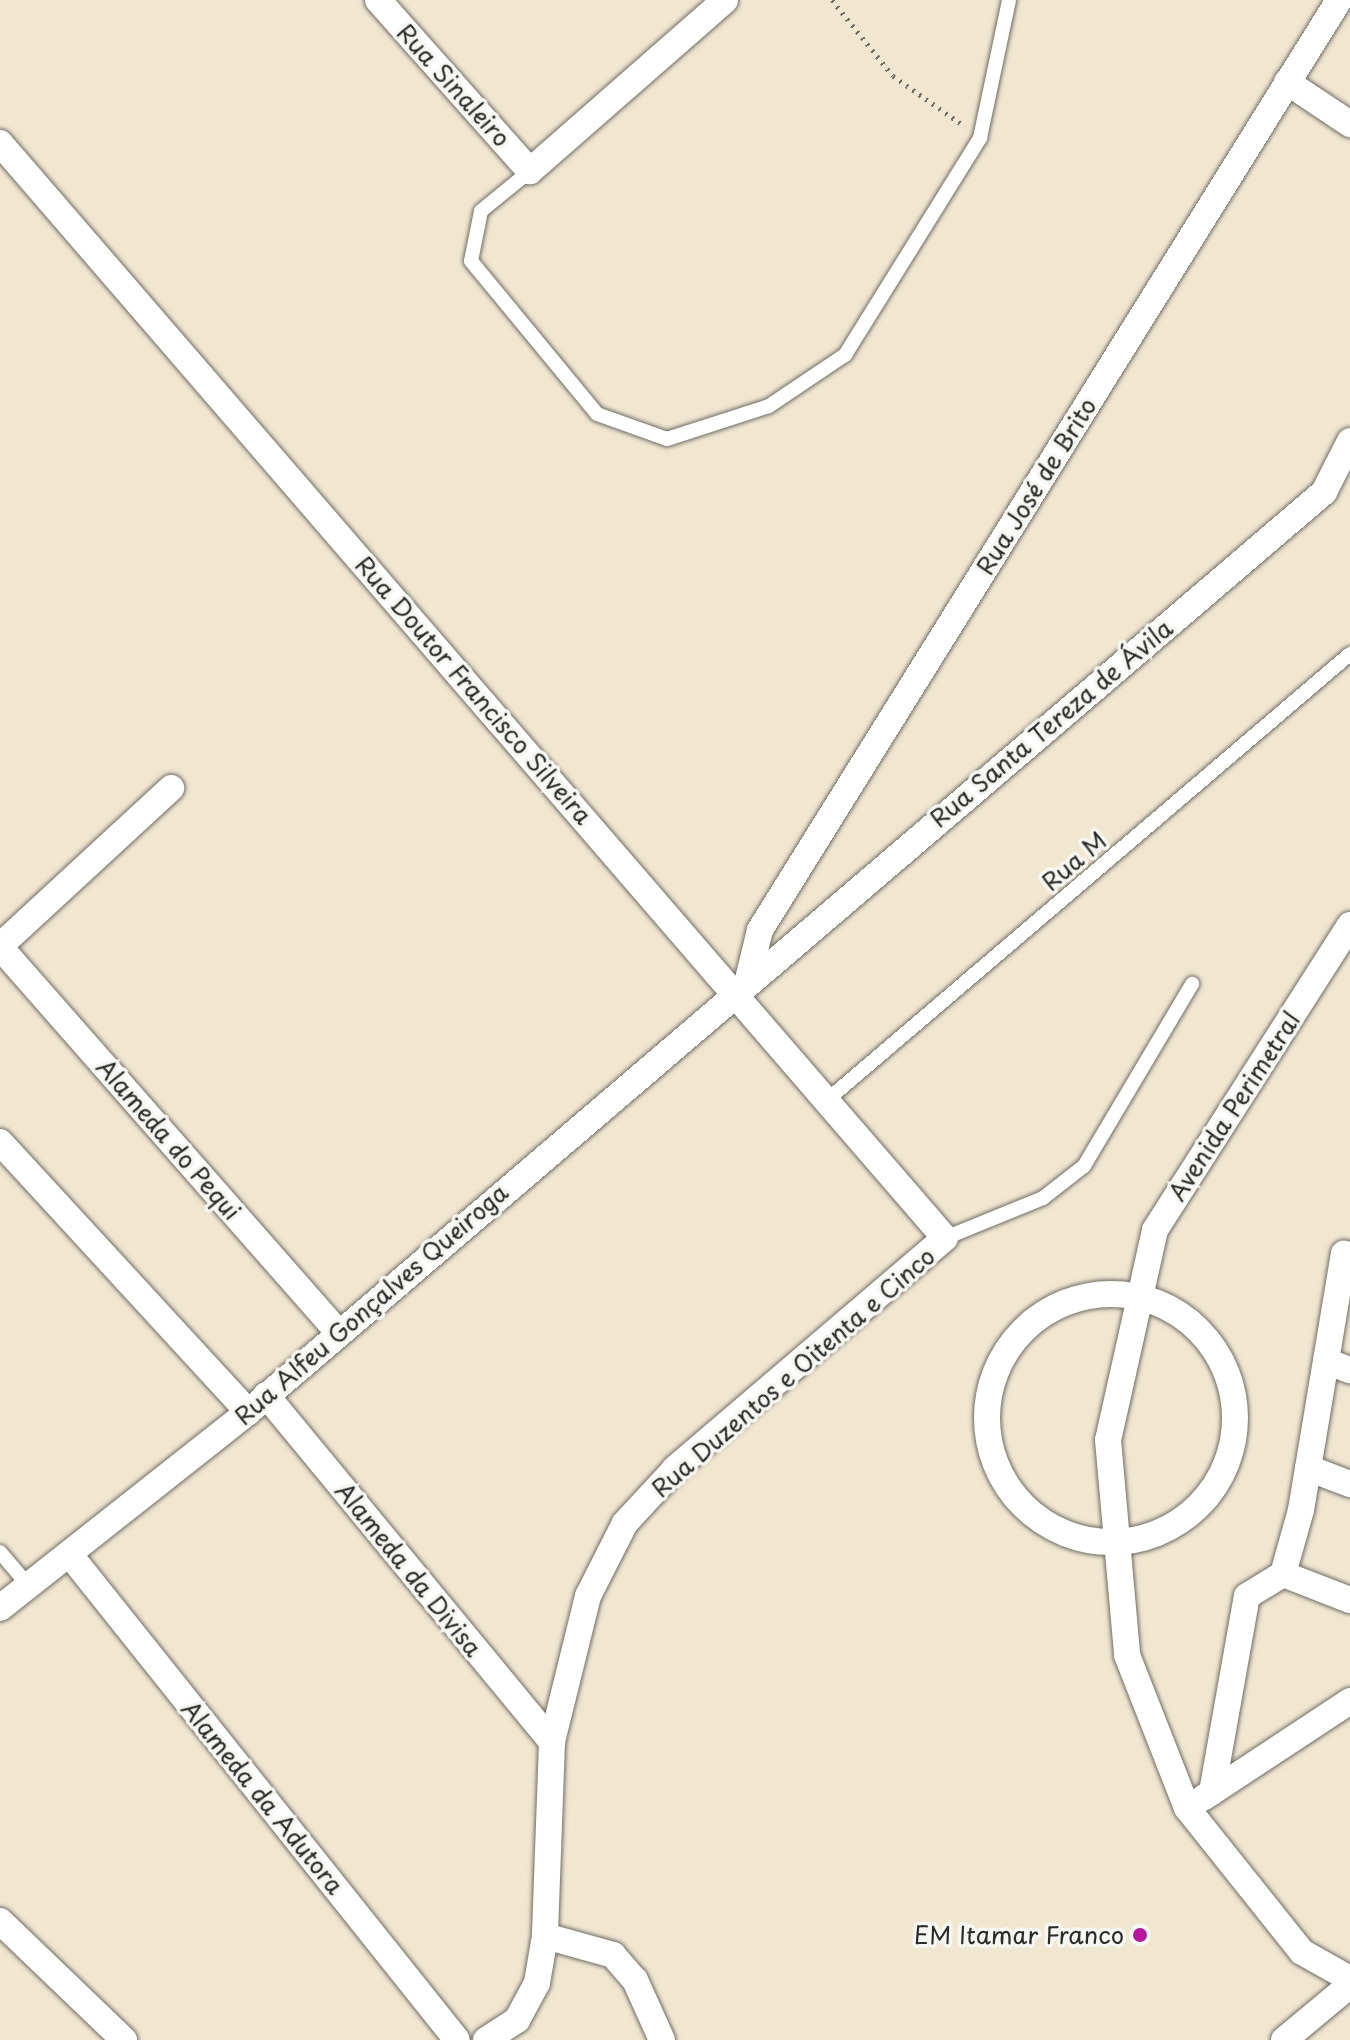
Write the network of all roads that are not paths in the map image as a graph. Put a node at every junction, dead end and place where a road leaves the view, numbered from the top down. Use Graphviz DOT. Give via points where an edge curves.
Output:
graph roads {
  1 [pos="378,0"];
  2 [pos="725,0"];
  3 [pos="1009,0"];
  4 [pos="1339,0"];
  5 [pos="1287,82"];
  6 [pos="1350,124"];
  7 [pos="0,143"];
  8 [pos="530,171"];
  9 [pos="1350,441"];
  10 [pos="1350,654"];
  11 [pos="171,788"];
  12 [pos="1348,934"];
  13 [pos="0,946"];
  14 [pos="1192,984"];
  15 [pos="742,985"];
  16 [pos="826,1101"];
  17 [pos="0,1142"];
  18 [pos="945,1238"];
  19 [pos="1347,1255"];
  20 [pos="1136,1296"];
  21 [pos="338,1332"];
  22 [pos="1338,1366"];
  23 [pos="257,1404"];
  24 [pos="1308,1468"];
  25 [pos="1350,1484"];
  26 [pos="1116,1543"];
  27 [pos="0,1552"];
  28 [pos="70,1555"];
  29 [pos="1283,1574"];
  30 [pos="28,1585"];
  31 [pos="1350,1600"];
  32 [pos="0,1608"];
  33 [pos="1350,1701"];
  34 [pos="552,1742"];
  35 [pos="1212,1792"];
  36 [pos="1187,1808"];
  37 [pos="0,1921"];
  38 [pos="545,1936"];
  39 [pos="1350,1979"];
  40 [pos="1350,1985"];
  41 [pos="124,2040"];
  42 [pos="457,2040"];
  43 [pos="486,2040"];
  44 [pos="662,2040"];
  45 [pos="1284,2040"];
  1 -- 8 [label="street, Rua Sinaleiro"];
  2 -- 8 [label="street"];
  3 -- 8 [label="lane" via="980,138 845,355 769,406 667,439 597,414 471,261 481,211"];
  4 -- 5 [label="street, Rua José de Brito"];
  5 -- 6 [label="street"];
  5 -- 15 [label="street, Rua José de Brito" via="760,930"];
  7 -- 15 [label="street, Rua Doutor Francisco Silveira"];
  9 -- 15 [label="street, Rua Santa Tereza de Ávila" via="1324,492"];
  10 -- 16 [label="lane, Rua M"];
  11 -- 13 [label="street"];
  12 -- 20 [label="street, Avenida Perimetral" via="1155,1230"];
  13 -- 21 [label="street, Alameda do Pequi"];
  14 -- 18 [label="lane" via="1084,1166 1043,1198"];
  15 -- 16 [label="street, Rua Doutor Francisco Silveira"];
  15 -- 21 [label="street, Rua Alfeu Gonçalves Queiroga"];
  16 -- 18 [label="street, Rua Doutor Francisco Silveira"];
  17 -- 23 [label="street, Alameda da Divisa"];
  18 -- 34 [label="street, Rua Duzentos e Oitenta e Cinco" via="675,1469 625,1523 588,1596"];
  19 -- 22 [label="street"];
  20 -- 26 [label="street, Avenida Perimetral" via="1108,1440"];
  20 -- 26 [label="street" via="1178,1313 1211,1344 1231,1384 1236,1430 1224,1473 1198,1509 1160,1534"];
  20 -- 26 [label="street" via="1075,1299 1039,1316 1011,1344 993,1379 987,1418 994,1458 1012,1493 1040,1521 1076,1538"];
  21 -- 23 [label="street, Rua Alfeu Gonçalves Queiroga"];
  22 -- 24 [label="street"];
  23 -- 28 [label="street, Rua Alfeu Gonçalves Queiroga"];
  23 -- 34 [label="street, Alameda da Divisa"];
  24 -- 25 [label="street"];
  24 -- 29 [label="street"];
  26 -- 36 [label="street, Avenida Perimetral" via="1127,1655"];
  27 -- 30 [label="lane"];
  28 -- 30 [label="street, Rua Alfeu Gonçalves Queiroga"];
  28 -- 42 [label="street, Alameda da Adutora"];
  29 -- 31 [label="street"];
  29 -- 35 [label="street" via="1247,1596"];
  30 -- 32 [label="street, Rua Alfeu Gonçalves Queiroga"];
  33 -- 35 [label="street"];
  34 -- 38 [label="street, Rua Duzentos e Oitenta e Cinco"];
  35 -- 36 [label="street"];
  36 -- 39 [label="street, Avenida Perimetral" via="1302,1952"];
  37 -- 41 [label="street"];
  38 -- 43 [label="street, Rua Duzentos e Oitenta e Cinco" via="537,1983 517,2020"];
  38 -- 44 [label="street" via="613,1955 635,1980"];
  40 -- 45 [label="street"];
}
